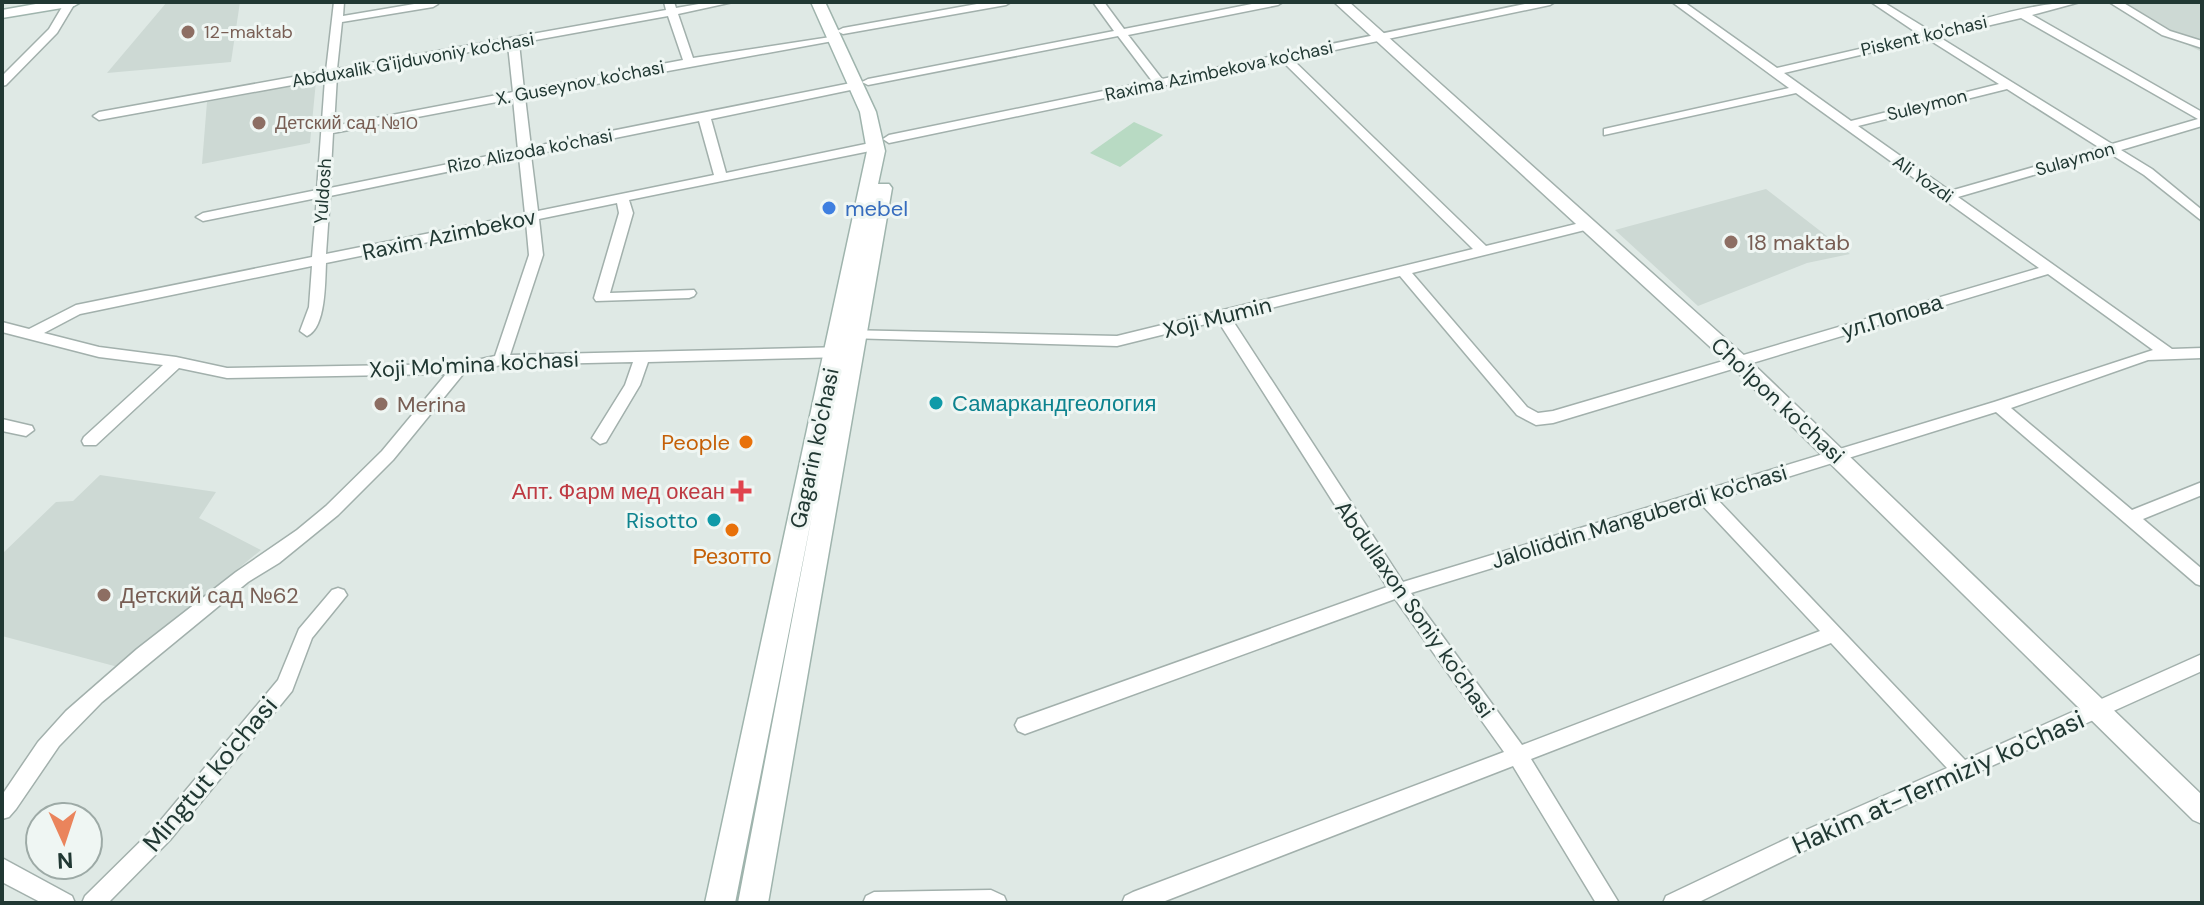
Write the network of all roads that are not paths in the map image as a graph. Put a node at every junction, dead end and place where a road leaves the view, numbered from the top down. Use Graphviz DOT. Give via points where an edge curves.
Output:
graph roads {
  1 [pos="72,2"];
  2 [pos="339,2"];
  3 [pos="728,2"];
  4 [pos="818,2"];
  5 [pos="830,2"];
  6 [pos="1006,2"];
  7 [pos="1098,2"];
  8 [pos="1278,2"];
  9 [pos="1341,2"];
  10 [pos="1550,2"];
  11 [pos="1677,2"];
  12 [pos="1876,2"];
  13 [pos="2075,2"];
  14 [pos="2114,2"];
  15 [pos="433,4"];
  16 [pos="671,8"];
  17 [pos="2020,13"];
  18 [pos="2,14"];
  19 [pos="337,20"];
  20 [pos="838,34"];
  21 [pos="1123,34"];
  22 [pos="1926,35"];
  23 [pos="1377,37"];
  24 [pos="513,42"];
  25 [pos="2202,45"];
  26 [pos="1283,56"];
  27 [pos="689,62"];
  28 [pos="1774,72"];
  29 [pos="331,75"];
  30 [pos="2,83"];
  31 [pos="862,84"];
  32 [pos="1160,84"];
  33 [pos="2007,85"];
  34 [pos="1798,89"];
  35 [pos="518,95"];
  36 [pos="99,116"];
  37 [pos="704,117"];
  38 [pos="2202,120"];
  39 [pos="1848,125"];
  40 [pos="327,131"];
  41 [pos="1608,132"];
  42 [pos="882,143"];
  43 [pos="2110,150"];
  44 [pos="524,151"];
  45 [pos="721,177"];
  46 [pos="323,193"];
  47 [pos="1947,196"];
  48 [pos="622,197"];
  49 [pos="532,216"];
  50 [pos="203,217"];
  51 [pos="2202,217"];
  52 [pos="1588,225"];
  53 [pos="1483,251"];
  54 [pos="318,262"];
  55 [pos="2050,269"];
  56 [pos="1403,271"];
  57 [pos="689,293"];
  58 [pos="1222,315"];
  59 [pos="2,327"];
  60 [pos="307,331"];
  61 [pos="29,335"];
  62 [pos="846,342"];
  63 [pos="2202,353"];
  64 [pos="2169,354"];
  65 [pos="643,356"];
  66 [pos="501,360"];
  67 [pos="176,362"];
  68 [pos="1737,363"];
  69 [pos="459,369"];
  70 [pos="1999,406"];
  71 [pos="2,425"];
  72 [pos="26,430"];
  73 [pos="600,438"];
  74 [pos="90,441"];
  75 [pos="1836,455"];
  76 [pos="2202,488"];
  77 [pos="1705,497"];
  78 [pos="2131,517"];
  79 [pos="2202,579"];
  80 [pos="1399,590"];
  81 [pos="338,595"];
  82 [pos="1834,634"];
  83 [pos="2202,662"];
  84 [pos="2097,713"];
  85 [pos="1025,725"];
  86 [pos="1516,753"];
  87 [pos="1963,771"];
  88 [pos="2,810"];
  89 [pos="2202,812"];
  90 [pos="2,868"];
  91 [pos="64,903"];
  92 [pos="93,903"];
  93 [pos="720,903"];
  94 [pos="753,903"];
  95 [pos="874,903"];
  96 [pos="996,903"];
  97 [pos="1133,903"];
  98 [pos="1608,903"];
  99 [pos="1674,903"];
  1 -- 18 [label="main road"];
  1 -- 30 [label="street" via="53,31"];
  2 -- 19 [label="street, Yuldosh"];
  3 -- 16 [label="street, Abduxalik G'ijduvoniy ko'chasi"];
  4 -- 20 [label="main road, Gagarin ko'chasi"];
  5 -- 20 [label="main road, Gagarin ko'chasi"];
  6 -- 20 [label="street, X. Guseynov ko'chasi"];
  7 -- 21 [label="street"];
  8 -- 21 [label="street, Rizo Alizoda ko'chasi"];
  9 -- 23 [label="street, Cho'lpon ko'chasi"];
  10 -- 23 [label="street, Raxima Azimbekova ko'chasi"];
  11 -- 28 [label="street, Ali Yozdi"];
  12 -- 22 [label="street"];
  13 -- 17 [label="street, Piskent ko'chasi"];
  14 -- 25 [label="street" via="2166,33"];
  15 -- 19 [label="street"];
  16 -- 24 [label="street, Abduxalik G'ijduvoniy ko'chasi"];
  16 -- 27 [label="street"];
  17 -- 22 [label="street, Piskent ko'chasi"];
  17 -- 38 [label="street"];
  19 -- 29 [label="street, Yuldosh"];
  20 -- 27 [label="street, X. Guseynov ko'chasi"];
  20 -- 31 [label="main road, Gagarin ko'chasi"];
  21 -- 31 [label="street, Rizo Alizoda ko'chasi"];
  21 -- 32 [label="street"];
  22 -- 28 [label="street, Piskent ko'chasi"];
  22 -- 33 [label="street"];
  23 -- 26 [label="street, Raxima Azimbekova ko'chasi"];
  23 -- 52 [label="street, Cho'lpon ko'chasi"];
  24 -- 29 [label="street, Abduxalik G'ijduvoniy ko'chasi"];
  24 -- 35 [label="street"];
  26 -- 32 [label="street, Raxima Azimbekova ko'chasi"];
  26 -- 53 [label="street"];
  27 -- 35 [label="street, X. Guseynov ko'chasi"];
  28 -- 34 [label="street, Ali Yozdi"];
  29 -- 36 [label="street, Abduxalik G'ijduvoniy ko'chasi"];
  29 -- 40 [label="street, Yuldosh"];
  31 -- 37 [label="street, Rizo Alizoda ko'chasi"];
  31 -- 42 [label="main road, Gagarin ko'chasi"];
  32 -- 42 [label="street, Raxima Azimbekova ko'chasi"];
  33 -- 39 [label="street, Suleymon"];
  33 -- 43 [label="street"];
  34 -- 39 [label="street, Ali Yozdi"];
  34 -- 41 [label="street"];
  35 -- 40 [label="street, X. Guseynov ko'chasi"];
  35 -- 44 [label="street"];
  37 -- 44 [label="street, Rizo Alizoda ko'chasi"];
  37 -- 45 [label="street"];
  38 -- 43 [label="street, Sulaymon"];
  39 -- 47 [label="street, Ali Yozdi"];
  40 -- 46 [label="street, Yuldosh"];
  42 -- 45 [label="street, Raxim Azimbekov"];
  42 -- 62 [label="main road, Gagarin ko'chasi"];
  43 -- 47 [label="street, Sulaymon"];
  43 -- 51 [label="street" via="2148,172"];
  44 -- 46 [label="street, Rizo Alizoda ko'chasi"];
  44 -- 49 [label="street"];
  45 -- 48 [label="street, Raxim Azimbekov"];
  46 -- 50 [label="street, Rizo Alizoda ko'chasi"];
  46 -- 54 [label="street, Yuldosh"];
  47 -- 55 [label="street, Ali Yozdi"];
  48 -- 49 [label="street, Raxim Azimbekov"];
  48 -- 57 [label="street" via="626,213 601,298"];
  49 -- 54 [label="street, Raxim Azimbekov"];
  49 -- 66 [label="street" via="534,263"];
  52 -- 53 [label="street, Xoji Mumin"];
  52 -- 68 [label="street, Cho'lpon ko'chasi"];
  53 -- 56 [label="street, Xoji Mumin"];
  54 -- 60 [label="street, Yuldosh" via="316,307"];
  54 -- 61 [label="street, Raxim Azimbekov" via="76,310"];
  55 -- 64 [label="street, Ali Yozdi"];
  55 -- 68 [label="street, ул.Попова"];
  56 -- 58 [label="street, Xoji Mumin"];
  56 -- 68 [label="street, ул.Попова" via="1522,411 1536,419"];
  58 -- 62 [label="street, Xoji Mumin" via="1117,341"];
  58 -- 80 [label="street, Abdullaxon Soniy ko'chasi"];
  59 -- 61 [label="street, Xoji Mo'mina ko'chasi"];
  61 -- 67 [label="street, Xoji Mo'mina ko'chasi" via="99,352"];
  62 -- 65 [label="street, Xoji Mo'mina ko'chasi"];
  62 -- 93 [label="main road, Gagarin ko'chasi"];
  62 -- 94 [label="main road, Gagarin ko'chasi"];
  63 -- 64 [label="street, Jaloliddin Manguberdi ko'chasi"];
  64 -- 70 [label="street, Jaloliddin Manguberdi ko'chasi" via="2147,355"];
  65 -- 66 [label="street, Xoji Mo'mina ko'chasi"];
  65 -- 73 [label="street"];
  66 -- 69 [label="street, Xoji Mo'mina ko'chasi"];
  67 -- 69 [label="street, Xoji Mo'mina ko'chasi" via="227,373"];
  67 -- 74 [label="street"];
  68 -- 75 [label="street, Cho'lpon ko'chasi"];
  69 -- 88 [label="street" via="367,478 91,699 50,742"];
  70 -- 75 [label="street, Jaloliddin Manguberdi ko'chasi"];
  70 -- 78 [label="street"];
  71 -- 72 [label="street"];
  75 -- 77 [label="street, Jaloliddin Manguberdi ko'chasi"];
  75 -- 84 [label="street, Cho'lpon ko'chasi"];
  76 -- 78 [label="street"];
  77 -- 80 [label="street, Jaloliddin Manguberdi ko'chasi"];
  77 -- 82 [label="street"];
  78 -- 79 [label="street"];
  80 -- 85 [label="street, Jaloliddin Manguberdi ko'chasi"];
  80 -- 86 [label="street, Abdullaxon Soniy ko'chasi"];
  81 -- 92 [label="street, Mingtut ko'chasi" via="305,634 285,685 163,833"];
  82 -- 86 [label="street"];
  82 -- 87 [label="street"];
  83 -- 84 [label="street, Hakim at-Termiziy ko'chasi"];
  84 -- 87 [label="street, Hakim at-Termiziy ko'chasi"];
  84 -- 89 [label="street, Cho'lpon ko'chasi"];
  86 -- 97 [label="street"];
  86 -- 98 [label="street, Abdullaxon Soniy ko'chasi"];
  87 -- 99 [label="street, Hakim at-Termiziy ko'chasi"];
  90 -- 91 [label="street"];
  95 -- 96 [label="street"];
}
